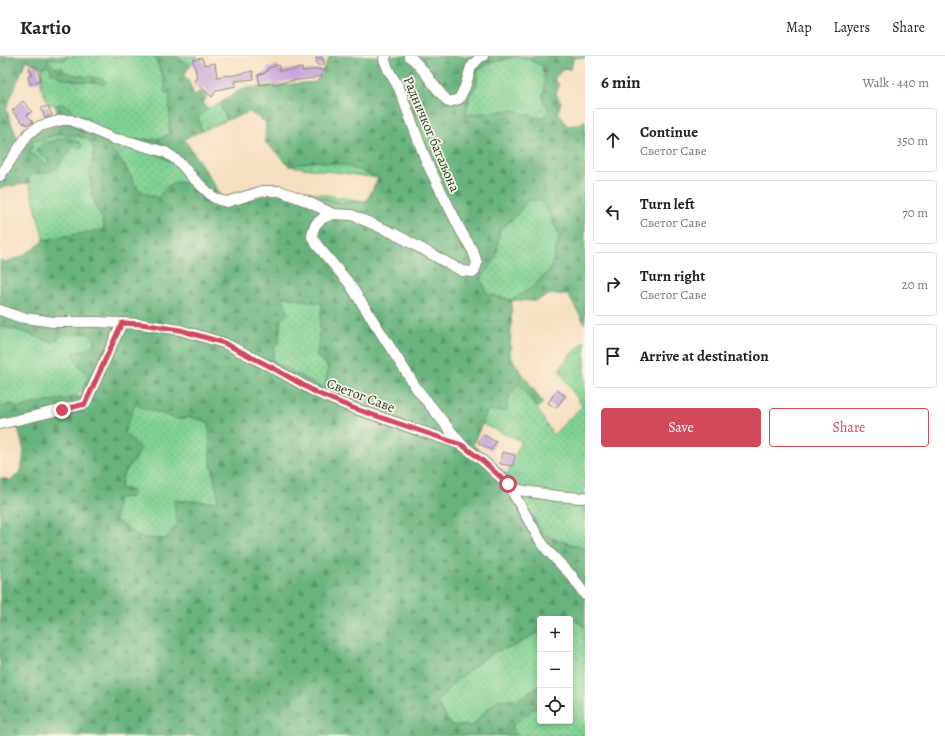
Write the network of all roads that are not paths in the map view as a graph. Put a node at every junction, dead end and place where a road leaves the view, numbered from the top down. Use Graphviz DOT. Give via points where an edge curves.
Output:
graph roads {
  1 [pos="386,56"];
  2 [pos="409,56"];
  3 [pos="483,56"];
  4 [pos="0,176"];
  5 [pos="333,214"];
  6 [pos="0,310"];
  7 [pos="122,323"];
  8 [pos="0,424"];
  9 [pos="462,445"];
  10 [pos="508,484"];
  11 [pos="585,497"];
  12 [pos="585,595"];
  1 -- 5 [label="street, Радничког батаљона" via="384,58 399,88 427,163 478,263 474,272 462,271 393,233 352,215"];
  2 -- 3 [label="street, Радничког батаљона" via="449,102 459,99 471,67"];
  4 -- 5 [label="street, Радничког батаљона" via="29,133 40,126 71,120 114,139 165,152 219,200 227,202 263,191 280,192"];
  5 -- 9 [label="street" via="316,224 312,237 316,245 349,283 417,389"];
  6 -- 7 [label="street, Светог Саве" via="19,317 53,322"];
  7 -- 8 [label="street" via="85,404"];
  7 -- 9 [label="street, Светог Саве" via="180,330 224,343 317,393"];
  9 -- 10 [label="street, Светог Саве"];
  10 -- 11 [label="street, Светог Саве" via="519,490 556,496"];
  10 -- 12 [label="street" via="540,540"];
}
